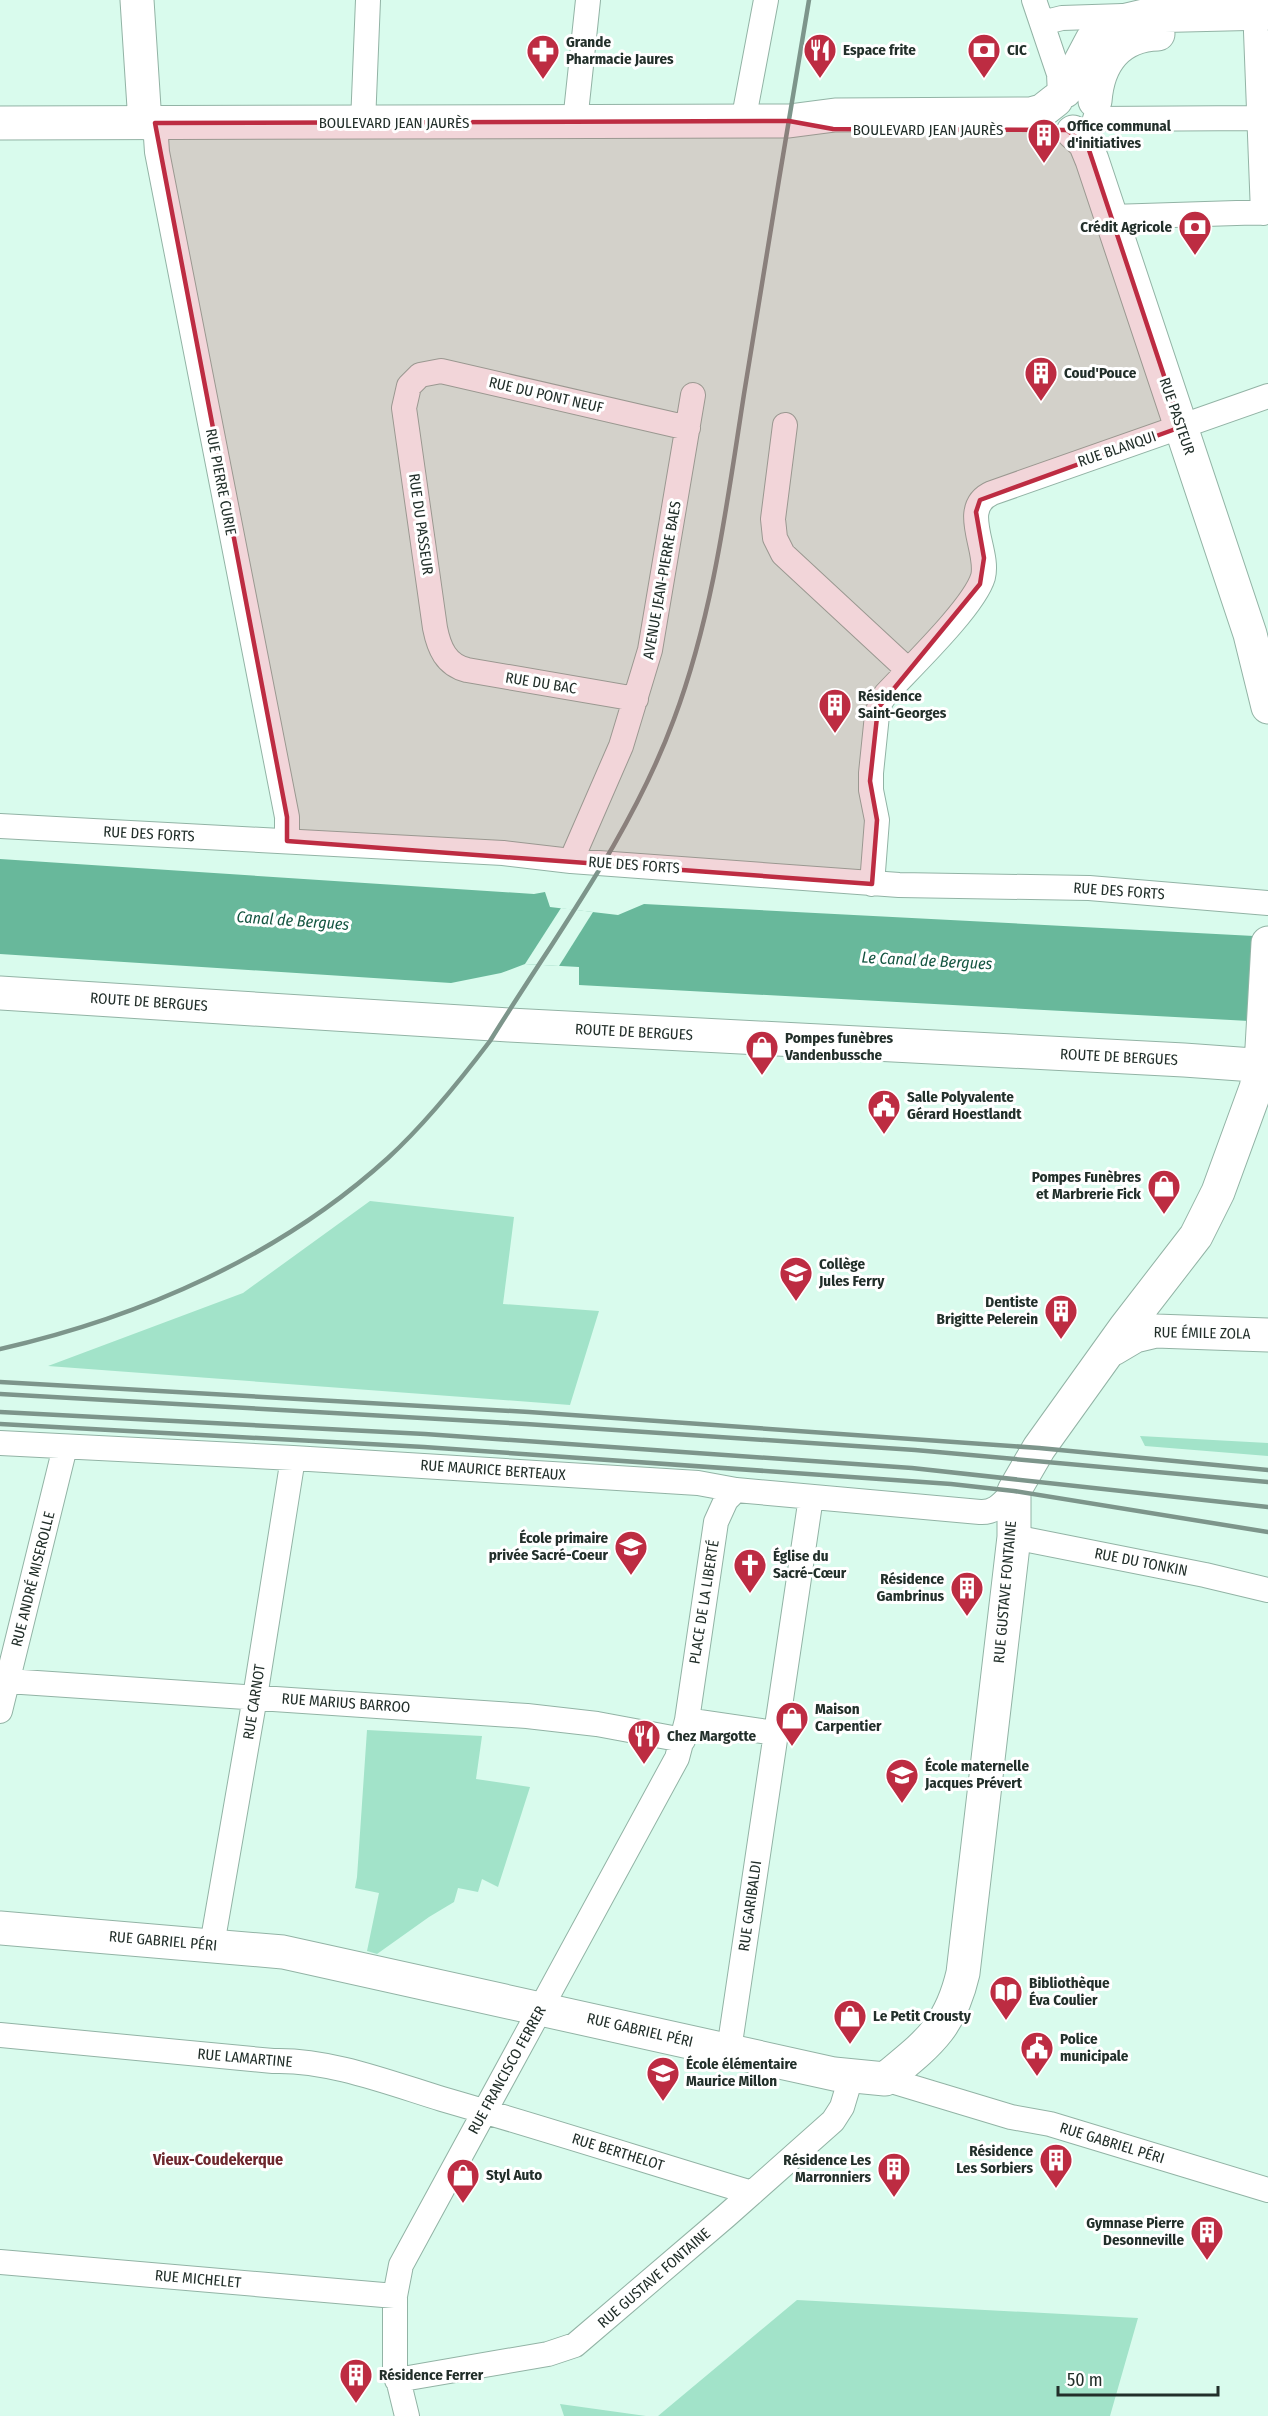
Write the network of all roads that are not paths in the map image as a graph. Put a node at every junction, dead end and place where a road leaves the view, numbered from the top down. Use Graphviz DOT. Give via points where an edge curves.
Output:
graph roads {
  1 [pos="137,0"];
  2 [pos="368,0"];
  3 [pos="588,0"];
  4 [pos="765,0"];
  5 [pos="1038,11"];
  6 [pos="1144,16"];
  7 [pos="1264,26"];
  8 [pos="1060,95"];
  9 [pos="1259,118"];
  10 [pos="789,121"];
  11 [pos="1083,121"];
  12 [pos="575,122"];
  13 [pos="743,122"];
  14 [pos="0,123"];
  15 [pos="150,123"];
  16 [pos="363,123"];
  17 [pos="1265,212"];
  18 [pos="1110,217"];
  19 [pos="409,386"];
  20 [pos="693,395"];
  21 [pos="1268,396"];
  22 [pos="785,425"];
  23 [pos="1181,427"];
  24 [pos="688,428"];
  25 [pos="448,660"];
  26 [pos="908,670"];
  27 [pos="636,699"];
  28 [pos="1268,707"];
  29 [pos="0,826"];
  30 [pos="287,841"];
  31 [pos="571,861"];
  32 [pos="872,884"];
  33 [pos="1268,903"];
  34 [pos="1268,943"];
  35 [pos="0,993"];
  36 [pos="1264,1056"];
  37 [pos="1156,1287"];
  38 [pos="1191,1330"];
  39 [pos="1268,1335"];
  40 [pos="1106,1353"];
  41 [pos="0,1443"];
  42 [pos="65,1447"];
  43 [pos="293,1458"];
  44 [pos="736,1490"];
  45 [pos="1014,1491"];
  46 [pos="811,1497"];
  47 [pos="984,1512"];
  48 [pos="1014,1532"];
  49 [pos="1268,1590"];
  50 [pos="7,1681"];
  51 [pos="255,1697"];
  52 [pos="0,1711"];
  53 [pos="685,1730"];
  54 [pos="775,1733"];
  55 [pos="0,1928"];
  56 [pos="0,1934"];
  57 [pos="212,1945"];
  58 [pos="541,2008"];
  59 [pos="0,2035"];
  60 [pos="729,2050"];
  61 [pos="851,2077"];
  62 [pos="885,2079"];
  63 [pos="484,2111"];
  64 [pos="1268,2190"];
  65 [pos="752,2193"];
  66 [pos="0,2262"];
  67 [pos="395,2296"];
  68 [pos="397,2380"];
  69 [pos="407,2416"];
  1 -- 15 [label="street"];
  2 -- 16 [label="street"];
  3 -- 12 [label="street"];
  4 -- 13 [label="street"];
  5 -- 6 [label="street" via="1062,18"];
  5 -- 8 [label="street" via="1060,78"];
  6 -- 7 [label="street"];
  6 -- 8 [label="street" via="1118,22 1096,35"];
  7 -- 9 [label="street"];
  7 -- 11 [label="street" via="1130,39 1118,46 1108,60"];
  8 -- 10 [label="street, BOULEVARD JEAN JAURÈS" via="1042,111 1031,114 835,115"];
  8 -- 11 [label="street" via="1073,88 1090,94"];
  9 -- 11 [label="street"];
  9 -- 17 [label="street"];
  10 -- 11 [label="street, BOULEVARD JEAN JAURÈS" via="833,129"];
  10 -- 13 [label="street, BOULEVARD JEAN JAURÈS"];
  11 -- 18 [label="street, RUE PASTEUR"];
  12 -- 13 [label="street, BOULEVARD JEAN JAURÈS"];
  12 -- 16 [label="street, BOULEVARD JEAN JAURÈS"];
  14 -- 15 [label="street, BOULEVARD JEAN JAURÈS"];
  15 -- 16 [label="street, BOULEVARD JEAN JAURÈS"];
  15 -- 30 [label="street, RUE PIERRE CURIE" via="287,817"];
  17 -- 18 [label="street"];
  18 -- 23 [label="street, RUE PASTEUR"];
  19 -- 24 [label="street, RUE DU PONT NEUF" via="420,375 441,371"];
  19 -- 25 [label="street, RUE DU PASSEUR" via="404,408 434,617 440,646"];
  20 -- 24 [label="street, AVENUE JEAN-PIERRE BAES"];
  21 -- 23 [label="street, RUE BLANQUI"];
  22 -- 26 [label="street" via="773,519 779,547"];
  23 -- 26 [label="street, RUE BLANQUI" via="981,500 976,512 985,566 980,584 966,606"];
  23 -- 28 [label="street, RUE PASTEUR" via="1250,634"];
  24 -- 27 [label="street, AVENUE JEAN-PIERRE BAES" via="657,621"];
  25 -- 27 [label="street, RUE DU BAC" via="467,670"];
  26 -- 32 [label="street" via="881,701 877,715 870,781 877,820"];
  27 -- 31 [label="street, AVENUE JEAN-PIERRE BAES" via="621,746"];
  29 -- 30 [label="street, RUE DES FORTS"];
  30 -- 31 [label="street, RUE DES FORTS" via="503,853"];
  31 -- 32 [label="street, RUE DES FORTS"];
  32 -- 33 [label="street, RUE DES FORTS" via="1089,888"];
  34 -- 36 [label="street, RUE GUSTAVE FONTAINE"];
  35 -- 36 [label="street, ROUTE DE BERGUES" via="509,1025"];
  36 -- 37 [label="street, RUE GUSTAVE FONTAINE" via="1249,1112 1209,1215"];
  37 -- 38 [label="street" via="1158,1312 1170,1323"];
  37 -- 40 [label="street, RUE GUSTAVE FONTAINE"];
  38 -- 39 [label="street, RUE ÉMILE ZOLA"];
  38 -- 40 [label="street, RUE ÉMILE ZOLA" via="1141,1333"];
  40 -- 45 [label="street, RUE GUSTAVE FONTAINE" via="1054,1424"];
  41 -- 42 [label="street, RUE MAURICE BERTEAUX"];
  42 -- 43 [label="street, RUE MAURICE BERTEAUX"];
  42 -- 50 [label="street, RUE ANDRÉ MISEROLLE"];
  43 -- 44 [label="street, RUE MAURICE BERTEAUX" via="698,1483"];
  43 -- 51 [label="street, RUE CARNOT"];
  44 -- 46 [label="street, RUE MAURICE BERTEAUX"];
  44 -- 53 [label="street, PLACE DE LA LIBERTÉ" via="726,1500 716,1522"];
  45 -- 47 [label="street" via="997,1508"];
  45 -- 48 [label="street, RUE GUSTAVE FONTAINE"];
  46 -- 47 [label="street, RUE MAURICE BERTEAUX"];
  46 -- 54 [label="street"];
  47 -- 48 [label="street, RUE MAURICE BERTEAUX" via="1004,1518"];
  48 -- 49 [label="street, RUE DU TONKIN"];
  48 -- 62 [label="street, RUE GUSTAVE FONTAINE" via="961,1982 942,2027"];
  50 -- 51 [label="street, RUE MARIUS BARROO"];
  50 -- 52 [label="street, RUE ANDRÉ MISEROLLE"];
  51 -- 53 [label="street, RUE MARIUS BARROO"];
  51 -- 57 [label="street, RUE CARNOT"];
  53 -- 54 [label="street"];
  53 -- 58 [label="street, RUE FRANCISCO FERRER" via="672,1767"];
  54 -- 60 [label="street, RUE GARIBALDI"];
  55 -- 56 [label="street"];
  55 -- 57 [label="street, RUE GABRIEL PÉRI"];
  57 -- 58 [label="street, RUE GABRIEL PÉRI" via="283,1952"];
  58 -- 60 [label="street, RUE GABRIEL PÉRI"];
  58 -- 63 [label="street, RUE FRANCISCO FERRER"];
  59 -- 63 [label="street, RUE LAMARTINE" via="311,2064"];
  60 -- 61 [label="street, RUE GABRIEL PÉRI"];
  61 -- 62 [label="street, RUE GABRIEL PÉRI"];
  61 -- 65 [label="street, RUE GUSTAVE FONTAINE" via="837,2117"];
  62 -- 64 [label="street, RUE GABRIEL PÉRI"];
  63 -- 65 [label="street, RUE BERTHELOT"];
  63 -- 67 [label="street, RUE FRANCISCO FERRER" via="405,2256"];
  65 -- 68 [label="street, RUE GUSTAVE FONTAINE" via="567,2349"];
  66 -- 67 [label="street, RUE MICHELET"];
  67 -- 68 [label="street, RUE FRANCISCO FERRER"];
  68 -- 69 [label="street, RUE FRANCISCO FERRER"];
}
